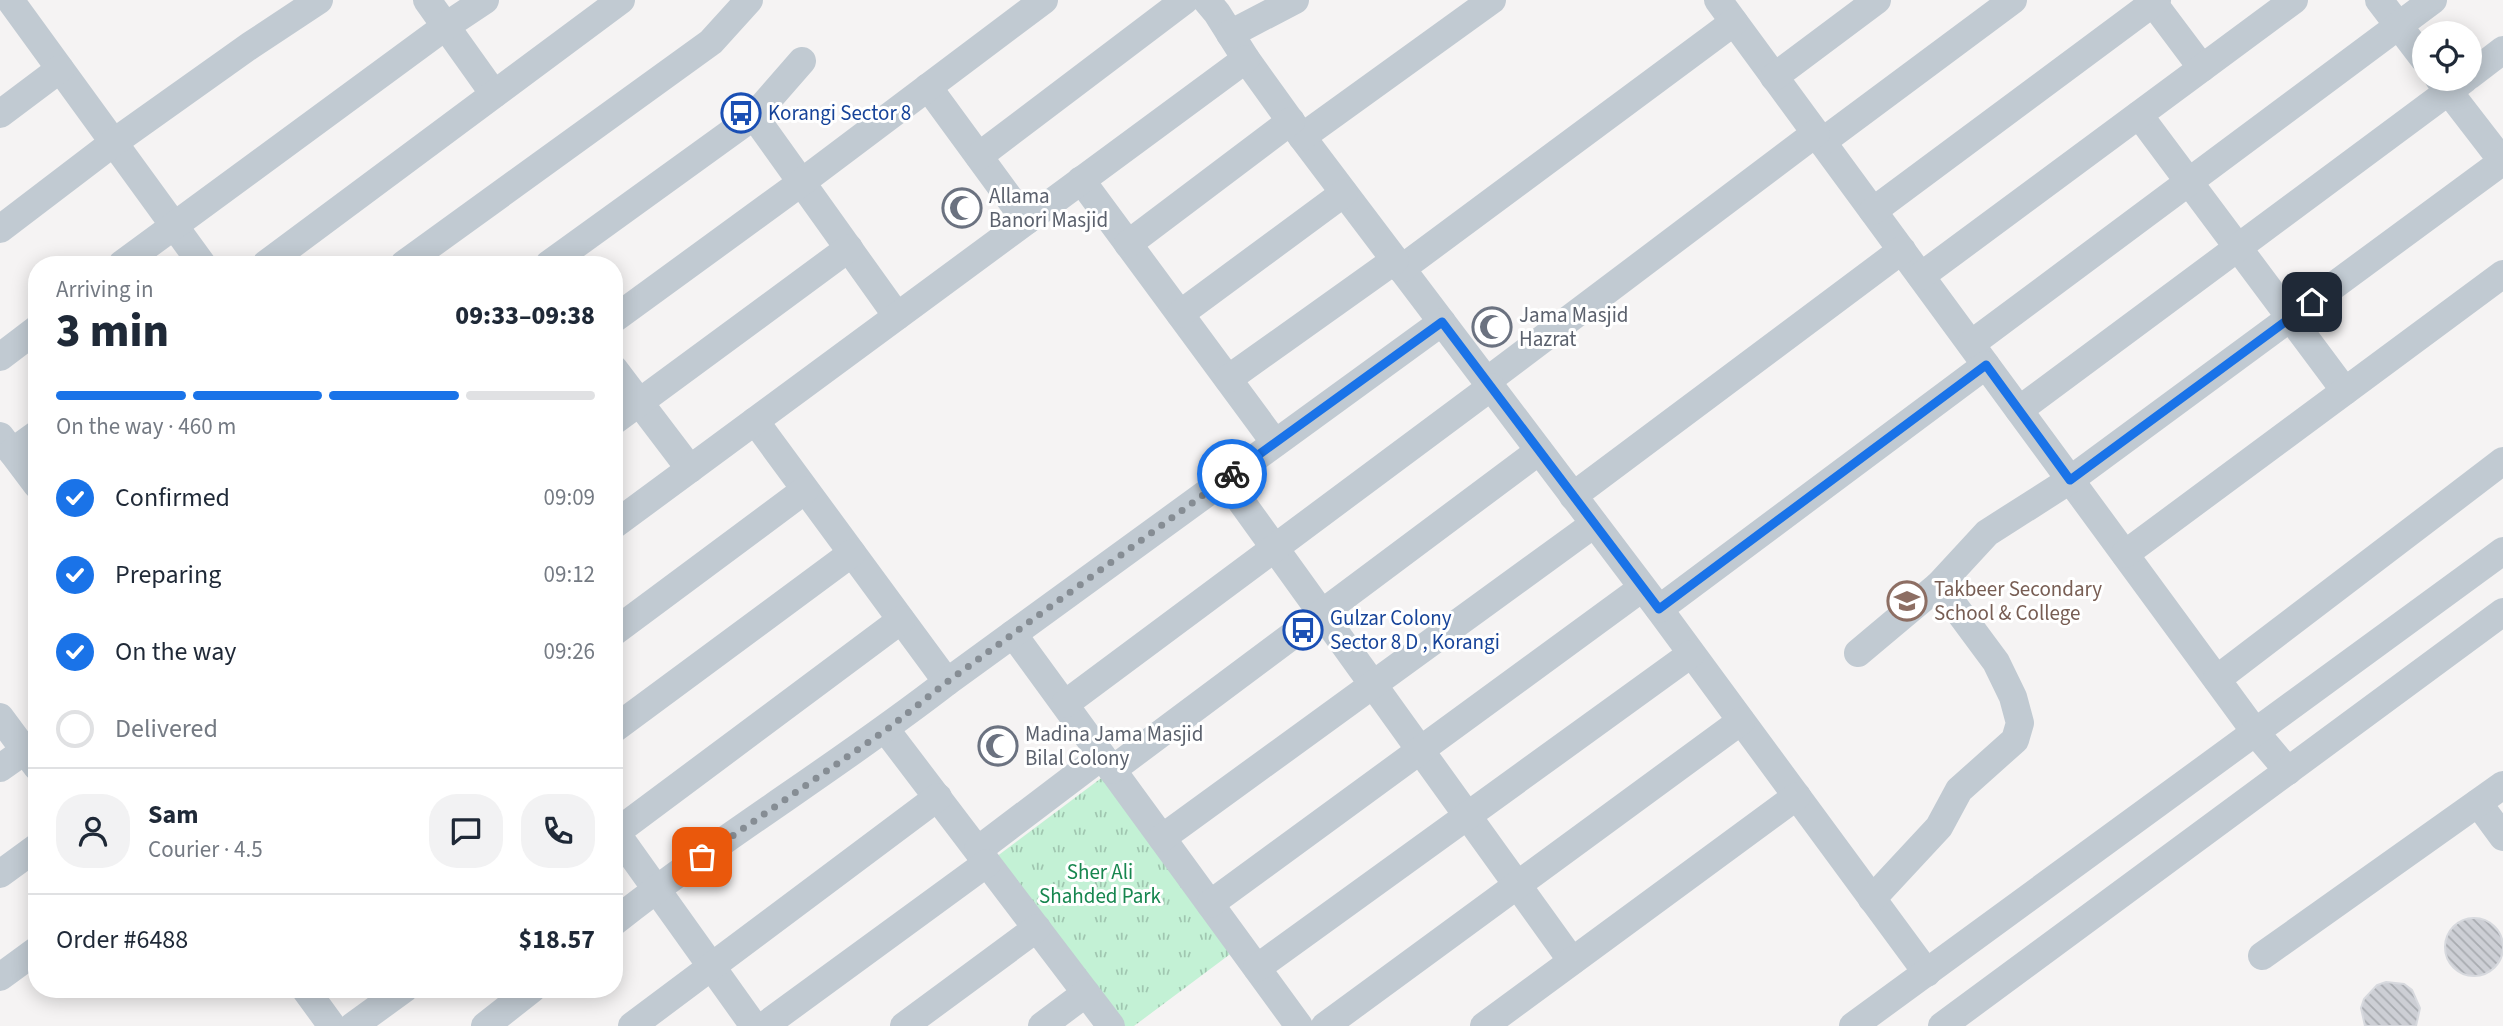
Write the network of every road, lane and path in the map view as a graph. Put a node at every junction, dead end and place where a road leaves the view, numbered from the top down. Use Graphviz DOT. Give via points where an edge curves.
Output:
graph roads {
  1 [pos="9,0"];
  2 [pos="319,0"];
  3 [pos="427,0"];
  4 [pos="485,0"];
  5 [pos="621,0"];
  6 [pos="748,0"];
  7 [pos="1185,0"];
  8 [pos="1206,0"];
  9 [pos="1294,0"];
  10 [pos="1492,0"];
  11 [pos="1877,0"];
  12 [pos="2013,0"];
  13 [pos="2294,0"];
  14 [pos="2379,0"];
  15 [pos="2433,0"];
  16 [pos="2154,1"];
  17 [pos="1030,4"];
  18 [pos="0,6"];
  19 [pos="1729,8"];
  20 [pos="2399,25"];
  21 [pos="446,26"];
  22 [pos="1230,34"];
  23 [pos="2412,42"];
  24 [pos="2503,51"];
  25 [pos="1246,59"];
  26 [pos="802,61"];
  27 [pos="2482,64"];
  28 [pos="2202,68"];
  29 [pos="60,69"];
  30 [pos="1774,77"];
  31 [pos="928,88"];
  32 [pos="2442,91"];
  33 [pos="2461,91"];
  34 [pos="494,94"];
  35 [pos="0,114"];
  36 [pos="2139,114"];
  37 [pos="754,116"];
  38 [pos="1297,129"];
  39 [pos="1819,138"];
  40 [pos="113,143"];
  41 [pos="979,156"];
  42 [pos="2503,161"];
  43 [pos="1082,180"];
  44 [pos="2189,181"];
  45 [pos="802,182"];
  46 [pos="1344,193"];
  47 [pos="1873,211"];
  48 [pos="1026,221"];
  49 [pos="174,225"];
  50 [pos="0,229"];
  51 [pos="1128,244"];
  52 [pos="2238,247"];
  53 [pos="849,248"];
  54 [pos="1902,250"];
  55 [pos="133,256"];
  56 [pos="196,256"];
  57 [pos="276,256"];
  58 [pos="415,256"];
  59 [pos="560,256"];
  60 [pos="1399,265"];
  61 [pos="2503,274"];
  62 [pos="1921,276"];
  63 [pos="623,312"];
  64 [pos="1180,314"];
  65 [pos="897,316"];
  66 [pos="2290,317"];
  67 [pos="1442,322"];
  68 [pos="28,336"];
  69 [pos="1979,355"];
  70 [pos="0,356"];
  71 [pos="1228,379"];
  72 [pos="623,381"];
  73 [pos="1489,384"];
  74 [pos="2345,391"];
  75 [pos="639,402"];
  76 [pos="2019,410"];
  77 [pos="623,414"];
  78 [pos="755,421"];
  79 [pos="28,437"];
  80 [pos="1275,443"];
  81 [pos="6,444"];
  82 [pos="1539,451"];
  83 [pos="2503,461"];
  84 [pos="690,469"];
  85 [pos="28,473"];
  86 [pos="1225,479"];
  87 [pos="2070,480"];
  88 [pos="805,490"];
  89 [pos="1573,496"];
  90 [pos="623,518"];
  91 [pos="1594,524"];
  92 [pos="1275,548"];
  93 [pos="2503,551"];
  94 [pos="852,553"];
  95 [pos="2125,554"];
  96 [pos="1939,585"];
  97 [pos="1651,598"];
  98 [pos="2503,612"];
  99 [pos="1322,613"];
  100 [pos="901,620"];
  101 [pos="623,625"];
  102 [pos="1013,634"];
  103 [pos="1858,653"];
  104 [pos="1691,654"];
  105 [pos="2217,679"];
  106 [pos="947,682"];
  107 [pos="1373,685"];
  108 [pos="1065,704"];
  109 [pos="0,717"];
  110 [pos="1741,721"];
  111 [pos="623,722"];
  112 [pos="886,730"];
  113 [pos="2256,733"];
  114 [pos="28,748"];
  115 [pos="1420,750"];
  116 [pos="28,755"];
  117 [pos="1107,763"];
  118 [pos="0,768"];
  119 [pos="2288,771"];
  120 [pos="2503,785"];
  121 [pos="1797,796"];
  122 [pos="938,797"];
  123 [pos="2477,803"];
  124 [pos="1467,815"];
  125 [pos="623,826"];
  126 [pos="2503,837"];
  127 [pos="1162,838"];
  128 [pos="623,843"];
  129 [pos="28,854"];
  130 [pos="983,856"];
  131 [pos="0,874"];
  132 [pos="1517,885"];
  133 [pos="657,888"];
  134 [pos="1872,898"];
  135 [pos="1210,904"];
  136 [pos="623,915"];
  137 [pos="1037,928"];
  138 [pos="2262,956"];
  139 [pos="28,957"];
  140 [pos="1572,961"];
  141 [pos="713,967"];
  142 [pos="1257,968"];
  143 [pos="1927,974"];
  144 [pos="0,978"];
  145 [pos="1086,993"];
  146 [pos="312,998"];
  147 [pos="392,998"];
  148 [pos="521,998"];
  149 [pos="1956,1022"];
  150 [pos="332,1026"];
  151 [pos="353,1026"];
  152 [pos="485,1026"];
  153 [pos="632,1026"];
  154 [pos="754,1026"];
  155 [pos="764,1026"];
  156 [pos="904,1026"];
  157 [pos="1042,1026"];
  158 [pos="1111,1026"];
  159 [pos="1299,1026"];
  160 [pos="1325,1026"];
  161 [pos="1484,1026"];
  162 [pos="1853,1026"];
  1 -- 18 [label="street"];
  1 -- 29 [label="street"];
  2 -- 40 [label="street"];
  3 -- 21 [label="street"];
  4 -- 21 [label="street"];
  5 -- 34 [label="street"];
  6 -- 58 [label="street" via="711,42"];
  7 -- 41 [label="street"];
  8 -- 22 [label="street"];
  9 -- 22 [label="street"];
  10 -- 38 [label="street"];
  11 -- 30 [label="street"];
  12 -- 39 [label="street"];
  13 -- 28 [label="street"];
  14 -- 20 [label="street"];
  15 -- 20 [label="street"];
  16 -- 28 [label="street"];
  16 -- 47 [label="street"];
  17 -- 31 [label="street"];
  19 -- 30 [label="street"];
  19 -- 60 [label="street"];
  20 -- 23 [label="street"];
  20 -- 44 [label="street"];
  21 -- 34 [label="street"];
  21 -- 49 [label="street"];
  22 -- 25 [label="street"];
  24 -- 27 [label="street"];
  25 -- 38 [label="street"];
  25 -- 43 [label="street"];
  26 -- 37 [label="street"];
  28 -- 36 [label="street"];
  29 -- 35 [label="street"];
  29 -- 40 [label="street"];
  30 -- 39 [label="street"];
  31 -- 41 [label="street"];
  31 -- 45 [label="street"];
  32 -- 52 [label="street"];
  33 -- 42 [label="street"];
  34 -- 57 [label="street"];
  36 -- 44 [label="street"];
  36 -- 62 [label="street"];
  37 -- 45 [label="street"];
  37 -- 59 [label="street"];
  38 -- 46 [label="street"];
  38 -- 51 [label="street"];
  39 -- 47 [label="street"];
  39 -- 73 [label="street"];
  40 -- 49 [label="street"];
  40 -- 50 [label="street"];
  41 -- 48 [label="street"];
  42 -- 66 [label="street"];
  43 -- 48 [label="street"];
  43 -- 51 [label="street"];
  44 -- 52 [label="street"];
  44 -- 69 [label="street"];
  45 -- 53 [label="street"];
  45 -- 63 [label="street"];
  46 -- 60 [label="street"];
  46 -- 64 [label="street"];
  47 -- 54 [label="street"];
  48 -- 65 [label="street"];
  49 -- 55 [label="street"];
  49 -- 56 [label="street"];
  51 -- 64 [label="street"];
  52 -- 66 [label="street"];
  52 -- 76 [label="street"];
  53 -- 65 [label="street"];
  53 -- 75 [label="street"];
  54 -- 62 [label="street"];
  54 -- 89 [label="street"];
  60 -- 67 [label="street"];
  60 -- 71 [label="street"];
  61 -- 74 [label="street"];
  62 -- 69 [label="street"];
  64 -- 71 [label="street"];
  65 -- 78 [label="street"];
  66 -- 74 [label="street"];
  66 -- 87 [label="street"];
  67 -- 73 [label="street"];
  67 -- 80 [label="street"];
  68 -- 70 [label="street"];
  69 -- 76 [label="street"];
  69 -- 97 [label="street"];
  71 -- 80 [label="street"];
  72 -- 75 [label="street"];
  73 -- 82 [label="street"];
  73 -- 92 [label="street"];
  74 -- 95 [label="street"];
  75 -- 77 [label="street"];
  75 -- 84 [label="street"];
  76 -- 87 [label="street"];
  78 -- 84 [label="street"];
  78 -- 88 [label="street"];
  79 -- 81 [label="street"];
  80 -- 86 [label="street"];
  81 -- 85 [label="street"];
  82 -- 89 [label="street"];
  82 -- 99 [label="street"];
  83 -- 105 [label="street"];
  84 -- 90 [label="street"];
  86 -- 92 [label="street"];
  86 -- 102 [label="street"];
  87 -- 95 [label="street"];
  87 -- 96 [label="street" via="1987,533"];
  88 -- 94 [label="street"];
  88 -- 101 [label="street"];
  89 -- 91 [label="street"];
  91 -- 97 [label="street"];
  91 -- 107 [label="street"];
  92 -- 99 [label="street"];
  92 -- 108 [label="street"];
  93 -- 113 [label="street"];
  94 -- 100 [label="street"];
  94 -- 111 [label="street"];
  95 -- 105 [label="street"];
  96 -- 103 [label="street"];
  96 -- 134 [label="street" via="1996,662 2020,723 2015,740 1959,790 1939,827"];
  97 -- 104 [label="street"];
  97 -- 115 [label="street"];
  98 -- 119 [label="street"];
  99 -- 107 [label="street"];
  99 -- 117 [label="street"];
  100 -- 106 [label="street"];
  100 -- 125 [label="street"];
  102 -- 106 [label="street"];
  102 -- 108 [label="street"];
  104 -- 110 [label="street"];
  104 -- 124 [label="street"];
  105 -- 113 [label="street"];
  106 -- 112 [label="street"];
  107 -- 115 [label="street"];
  107 -- 127 [label="street"];
  108 -- 117 [label="street"];
  109 -- 114 [label="street"];
  110 -- 121 [label="street"];
  110 -- 132 [label="street"];
  112 -- 122 [label="street"];
  112 -- 133 [label="street"];
  113 -- 119 [label="street"];
  113 -- 143 [label="street"];
  115 -- 124 [label="street"];
  115 -- 135 [label="street"];
  116 -- 118 [label="street"];
  117 -- 127 [label="street"];
  117 -- 130 [label="street"];
  119 -- 149 [label="street"];
  120 -- 123 [label="street"];
  121 -- 134 [label="street"];
  121 -- 140 [label="street"];
  122 -- 130 [label="street"];
  122 -- 141 [label="street"];
  123 -- 126 [label="street"];
  123 -- 138 [label="street"];
  124 -- 132 [label="street"];
  124 -- 142 [label="street"];
  127 -- 135 [label="street"];
  128 -- 133 [label="street"];
  129 -- 131 [label="street"];
  130 -- 137 [label="street"];
  130 -- 155 [label="street"];
  132 -- 140 [label="street"];
  132 -- 160 [label="street"];
  133 -- 136 [label="street"];
  133 -- 141 [label="street"];
  134 -- 143 [label="street"];
  135 -- 142 [label="street"];
  137 -- 145 [label="street"];
  137 -- 156 [label="street"];
  139 -- 144 [label="street"];
  140 -- 161 [label="street"];
  141 -- 153 [label="street"];
  141 -- 154 [label="street"];
  142 -- 159 [label="street"];
  143 -- 162 [label="street"];
  145 -- 157 [label="street"];
  145 -- 158 [label="street"];
  146 -- 150 [label="street"];
  147 -- 151 [label="street"];
  148 -- 152 [label="street"];
}
